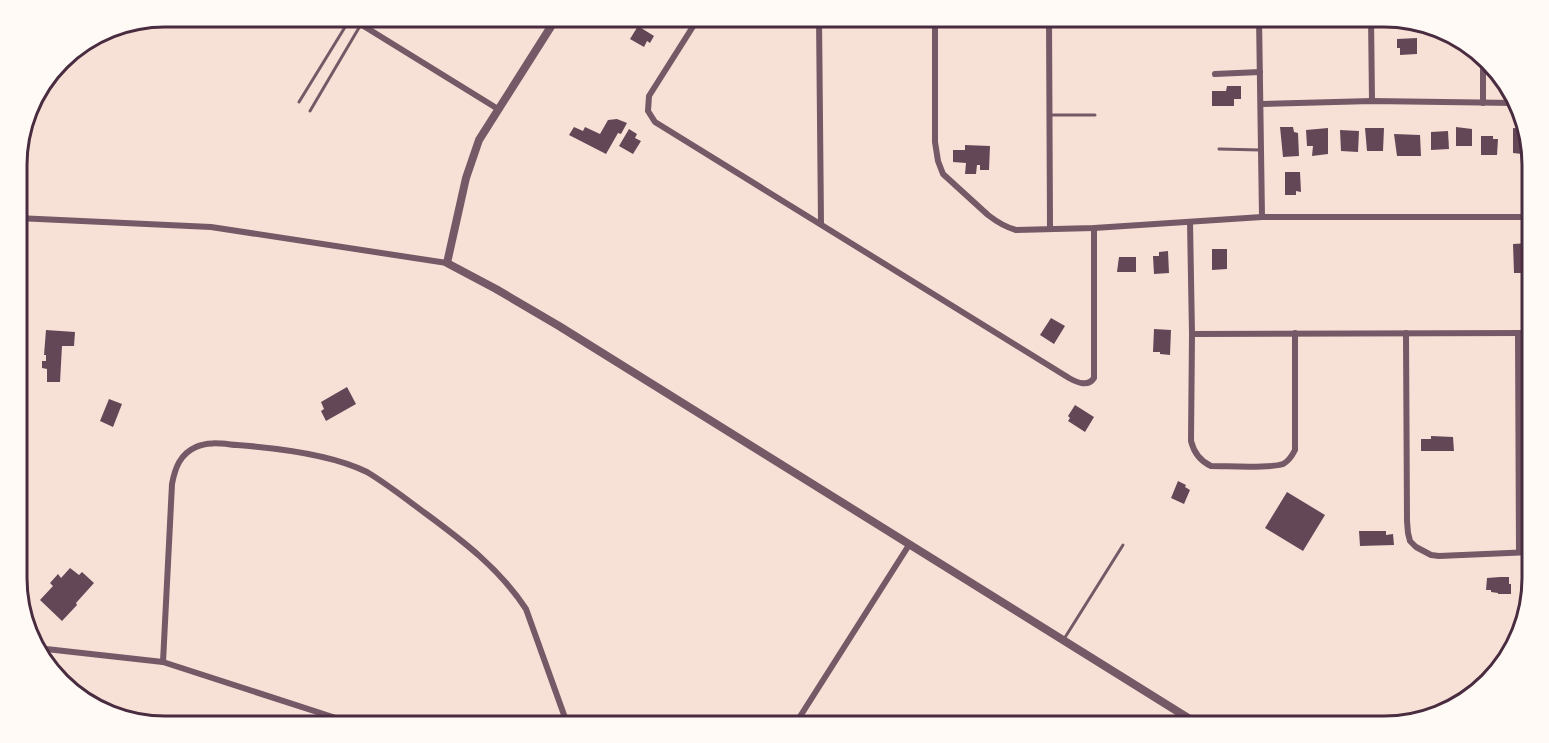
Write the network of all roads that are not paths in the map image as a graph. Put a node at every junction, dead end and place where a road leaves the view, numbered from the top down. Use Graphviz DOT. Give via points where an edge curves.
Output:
graph roads {
  1 [pos="344,27"];
  2 [pos="359,27"];
  3 [pos="366,27"];
  4 [pos="550,27"];
  5 [pos="692,27"];
  6 [pos="819,27"];
  7 [pos="935,27"];
  8 [pos="1049,27"];
  9 [pos="1259,27"];
  10 [pos="1371,27"];
  11 [pos="1483,68"];
  12 [pos="1260,72"];
  13 [pos="1215,74"];
  14 [pos="1372,101"];
  15 [pos="298,102"];
  16 [pos="1483,103"];
  17 [pos="1508,103"];
  18 [pos="1261,104"];
  19 [pos="498,109"];
  20 [pos="310,111"];
  21 [pos="1049,115"];
  22 [pos="1095,115"];
  23 [pos="1219,149"];
  24 [pos="1260,150"];
  25 [pos="1262,217"];
  26 [pos="1522,217"];
  27 [pos="27,218"];
  28 [pos="1191,222"];
  29 [pos="821,224"];
  30 [pos="1050,228"];
  31 [pos="1094,228"];
  32 [pos="447,263"];
  33 [pos="1192,333"];
  34 [pos="1295,333"];
  35 [pos="1406,333"];
  36 [pos="1518,333"];
  37 [pos="1522,333"];
  38 [pos="909,545"];
  39 [pos="1123,545"];
  40 [pos="1519,552"];
  41 [pos="1063,641"];
  42 [pos="46,649"];
  43 [pos="163,662"];
  44 [pos="332,716"];
  45 [pos="564,716"];
  46 [pos="800,716"];
  47 [pos="1185,716"];
  1 -- 15 [label="lane"];
  2 -- 20 [label="lane"];
  3 -- 19 [label="street"];
  4 -- 19 [label="street"];
  5 -- 29 [label="street" via="649,96 649,115"];
  6 -- 29 [label="street"];
  7 -- 30 [label="street" via="936,142 943,174 1004,226 1016,230"];
  8 -- 21 [label="street"];
  9 -- 12 [label="street"];
  10 -- 14 [label="street"];
  11 -- 16 [label="street"];
  12 -- 13 [label="street"];
  12 -- 18 [label="street"];
  14 -- 16 [label="street"];
  14 -- 18 [label="street"];
  16 -- 17 [label="street"];
  18 -- 24 [label="street"];
  19 -- 32 [label="street" via="472,156"];
  21 -- 22 [label="lane"];
  21 -- 30 [label="street"];
  23 -- 24 [label="lane"];
  24 -- 25 [label="street"];
  25 -- 26 [label="street"];
  25 -- 28 [label="street"];
  27 -- 32 [label="street" via="211,226"];
  28 -- 31 [label="street"];
  28 -- 33 [label="street"];
  29 -- 31 [label="street" via="1083,383 1095,378"];
  30 -- 31 [label="street"];
  32 -- 38 [label="street" via="559,326"];
  33 -- 34 [label="street"];
  33 -- 34 [label="street" via="1191,441 1196,454 1212,466 1267,466 1286,462 1295,450"];
  34 -- 35 [label="street"];
  35 -- 36 [label="street"];
  35 -- 40 [label="street" via="1410,541 1422,552 1439,556"];
  36 -- 37 [label="street"];
  36 -- 40 [label="street"];
  38 -- 41 [label="street"];
  38 -- 46 [label="street"];
  39 -- 41 [label="lane"];
  41 -- 47 [label="street"];
  42 -- 43 [label="street"];
  43 -- 44 [label="street"];
  43 -- 45 [label="street" via="174,471 186,454 204,444 273,448 354,465 489,563 526,609"];
}
